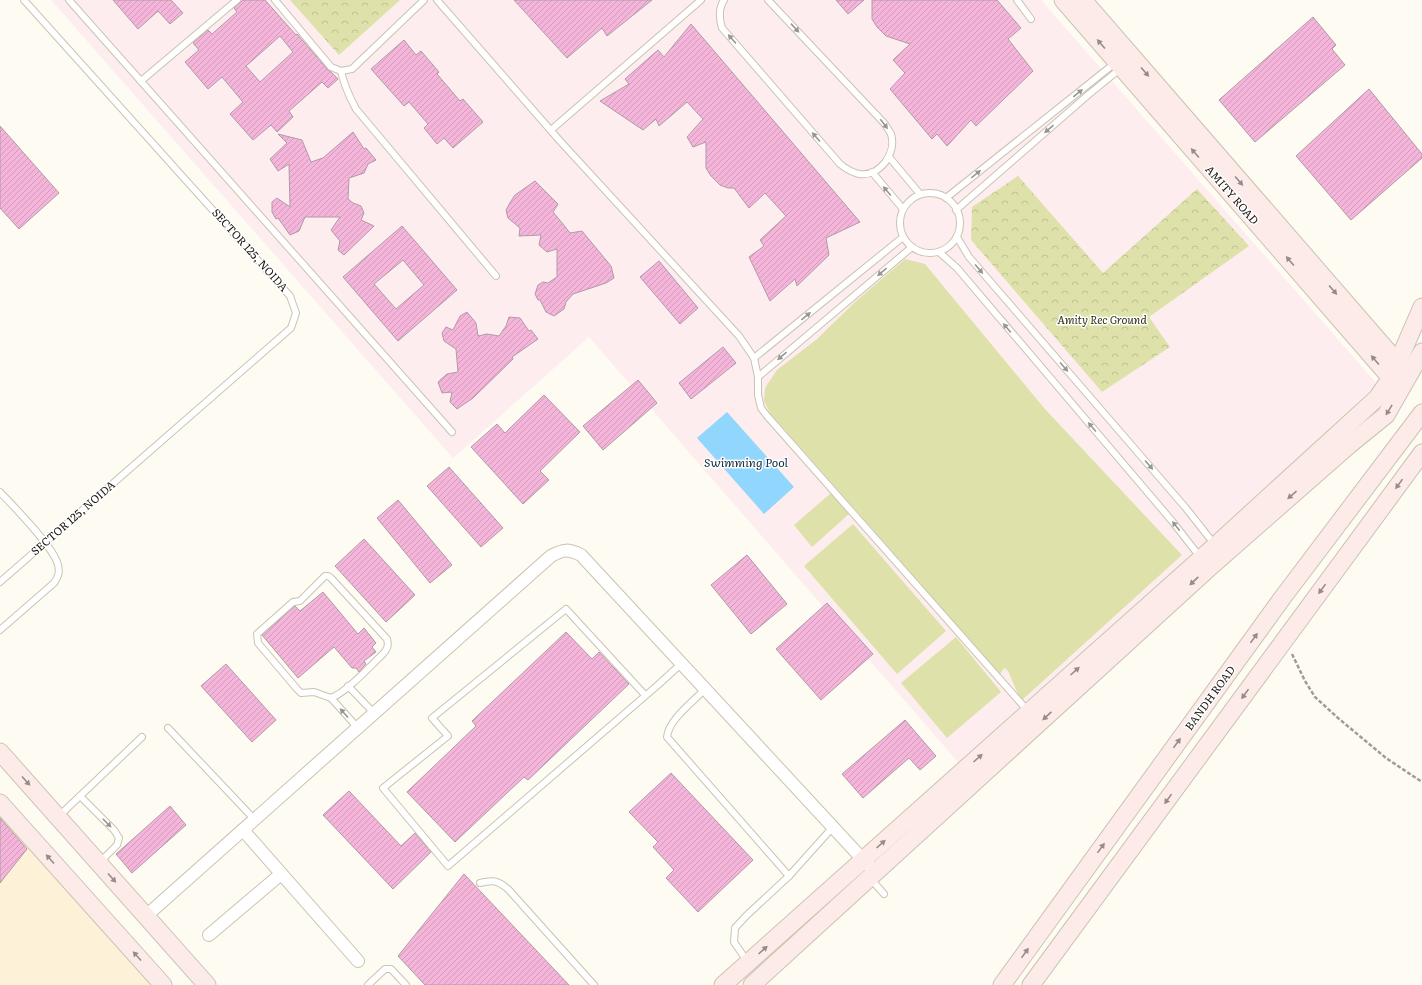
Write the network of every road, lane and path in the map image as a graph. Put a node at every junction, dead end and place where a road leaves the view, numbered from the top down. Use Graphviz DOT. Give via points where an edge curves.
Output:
graph roads {
  1 [pos="24,0"];
  2 [pos="237,0"];
  3 [pos="275,0"];
  4 [pos="424,0"];
  5 [pos="437,0"];
  6 [pos="701,0"];
  7 [pos="768,0"];
  8 [pos="1016,0"];
  9 [pos="1063,0"];
  10 [pos="1083,0"];
  11 [pos="73,1"];
  12 [pos="722,1"];
  13 [pos="1031,19"];
  14 [pos="1119,65"];
  15 [pos="341,71"];
  16 [pos="141,82"];
  17 [pos="551,130"];
  18 [pos="889,157"];
  19 [pos="872,172"];
  20 [pos="920,194"];
  21 [pos="946,198"];
  22 [pos="902,209"];
  23 [pos="956,210"];
  24 [pos="903,237"];
  25 [pos="957,237"];
  26 [pos="912,247"];
  27 [pos="940,252"];
  28 [pos="496,276"];
  29 [pos="1422,307"];
  30 [pos="1422,352"];
  31 [pos="754,358"];
  32 [pos="1399,376"];
  33 [pos="758,377"];
  34 [pos="1422,413"];
  35 [pos="452,432"];
  36 [pos="1422,453"];
  37 [pos="0,492"];
  38 [pos="45,542"];
  39 [pos="1220,550"];
  40 [pos="1205,563"];
  41 [pos="0,582"];
  42 [pos="0,630"];
  43 [pos="1281,645"];
  44 [pos="682,663"];
  45 [pos="348,686"];
  46 [pos="705,689"];
  47 [pos="645,695"];
  48 [pos="331,698"];
  49 [pos="1029,712"];
  50 [pos="374,713"];
  51 [pos="168,728"];
  52 [pos="358,728"];
  53 [pos="142,737"];
  54 [pos="0,752"];
  55 [pos="1422,782"];
  56 [pos="80,796"];
  57 [pos="0,803"];
  58 [pos="58,817"];
  59 [pos="255,820"];
  60 [pos="833,827"];
  61 [pos="243,830"];
  62 [pos="863,860"];
  63 [pos="99,863"];
  64 [pos="281,874"];
  65 [pos="789,876"];
  66 [pos="873,876"];
  67 [pos="480,883"];
  68 [pos="884,894"];
  69 [pos="146,916"];
  70 [pos="210,935"];
  71 [pos="358,961"];
  72 [pos="748,963"];
  73 [pos="163,985"];
  74 [pos="207,985"];
  75 [pos="368,985"];
  76 [pos="406,985"];
  77 [pos="594,985"];
  78 [pos="723,985"];
  79 [pos="752,985"];
  80 [pos="1002,985"];
  81 [pos="1031,985"];
  1 -- 38 [label="lane, SECTOR 125, NOIDA" via="290,296 296,313 291,328"];
  2 -- 16 [label="lane"];
  3 -- 15 [label="lane" via="331,67"];
  4 -- 15 [label="lane" via="352,69"];
  5 -- 17 [label="lane"];
  6 -- 17 [label="lane"];
  7 -- 18 [label="lane, one-way" via="884,123 891,134"];
  8 -- 13 [label="lane"];
  14 -- 9 [label="street, AMITY ROAD, one-way"];
  10 -- 32 [label="street, AMITY ROAD, one-way"];
  11 -- 16 [label="lane"];
  19 -- 12 [label="lane, one-way" via="860,174 848,171 840,164 722,28 719,16"];
  21 -- 14 [label="lane, one-way"];
  14 -- 23 [label="lane, one-way"];
  32 -- 14 [label="street, AMITY ROAD, one-way"];
  15 -- 28 [label="lane" via="349,97 356,109"];
  16 -- 35 [label="lane"];
  17 -- 31 [label="lane" via="739,336"];
  18 -- 19 [label="lane" via="882,166"];
  18 -- 20 [label="lane"];
  22 -- 19 [label="lane, one-way"];
  20 -- 21 [label="lane" via="931,193"];
  20 -- 22 [label="lane"];
  21 -- 23 [label="lane" via="952,202"];
  22 -- 24 [label="lane" via="899,222"];
  23 -- 25 [label="lane" via="960,224"];
  24 -- 26 [label="lane"];
  31 -- 24 [label="lane, one-way"];
  25 -- 27 [label="lane" via="950,246"];
  25 -- 39 [label="lane, one-way" via="969,257"];
  26 -- 27 [label="lane" via="916,251 928,254"];
  26 -- 33 [label="lane, one-way"];
  40 -- 27 [label="lane, one-way" via="962,274"];
  29 -- 32 [label="street"];
  30 -- 32 [label="street"];
  31 -- 33 [label="lane"];
  32 -- 39 [label="street" via="1386,415"];
  33 -- 49 [label="lane" via="761,408 768,418"];
  80 -- 34 [label="street, BANDH ROAD, one-way" via="1283,597"];
  36 -- 43 [label="street, one-way"];
  37 -- 38 [label="lane"];
  38 -- 41 [label="lane, SECTOR 125, NOIDA"];
  38 -- 42 [label="lane" via="58,564 59,574 54,583"];
  39 -- 40 [label="street"];
  49 -- 40 [label="street, one-way"];
  40 -- 66 [label="street, one-way"];
  43 -- 55 [label="path" via="1293,655 1315,697 1386,758"];
  43 -- 81 [label="street, one-way"];
  44 -- 46 [label="street"];
  44 -- 47 [label="lane"];
  44 -- 50 [label="street" via="581,555 571,550 561,550 551,556"];
  45 -- 48 [label="lane"];
  45 -- 48 [label="lane" via="387,650 387,639 331,578 325,576 300,601 293,602 257,634 257,638 258,643 301,693 314,692"];
  45 -- 50 [label="lane"];
  46 -- 60 [label="street"];
  46 -- 65 [label="lane" via="674,721 668,729 667,737"];
  47 -- 47 [label="lane" via="448,866 383,788 448,736 432,718 566,608"];
  52 -- 48 [label="lane, one-way"];
  62 -- 49 [label="street, one-way"];
  50 -- 52 [label="street"];
  51 -- 59 [label="lane"];
  52 -- 59 [label="street"];
  53 -- 56 [label="lane"];
  54 -- 58 [label="street, one-way"];
  56 -- 58 [label="lane"];
  56 -- 63 [label="lane, one-way" via="120,838 118,845"];
  73 -- 57 [label="street, one-way"];
  58 -- 63 [label="street"];
  59 -- 61 [label="street"];
  60 -- 62 [label="street"];
  60 -- 65 [label="lane"];
  61 -- 64 [label="street"];
  61 -- 69 [label="street"];
  62 -- 66 [label="street"];
  72 -- 62 [label="street, one-way"];
  63 -- 69 [label="street, one-way"];
  64 -- 70 [label="street"];
  64 -- 71 [label="street"];
  65 -- 72 [label="lane" via="735,928 734,942"];
  66 -- 68 [label="lane"];
  66 -- 79 [label="street"];
  67 -- 77 [label="lane" via="500,882 508,889"];
  69 -- 74 [label="street"];
  72 -- 78 [label="street"];
  75 -- 76 [label="lane" via="388,968"];
}
